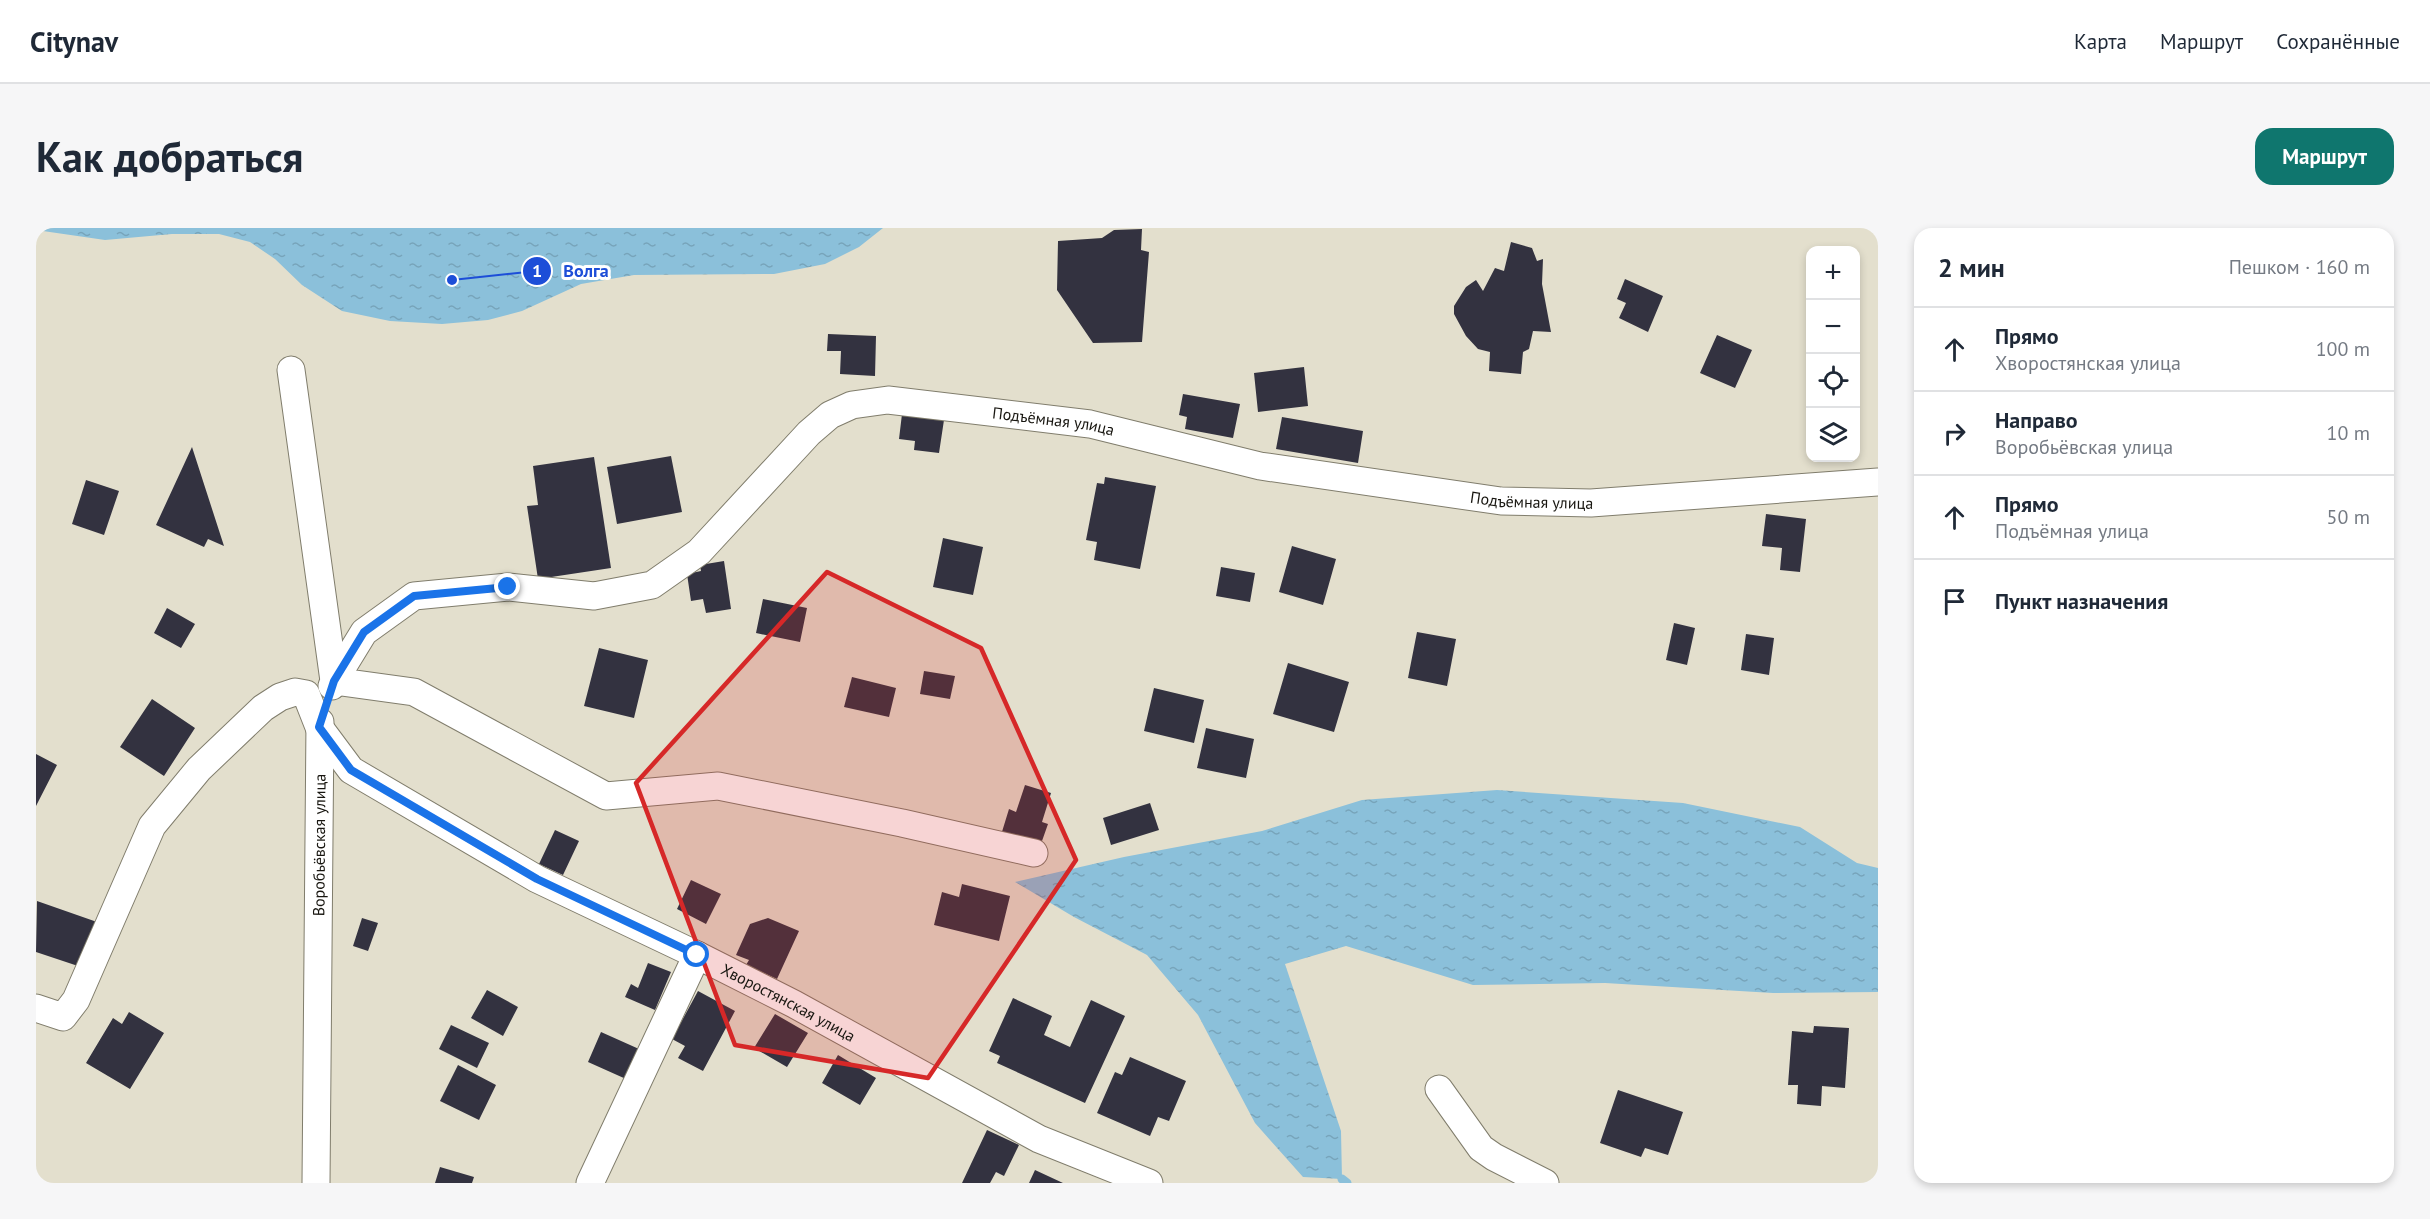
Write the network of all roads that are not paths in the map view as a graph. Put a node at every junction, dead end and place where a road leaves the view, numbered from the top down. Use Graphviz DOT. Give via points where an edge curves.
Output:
graph roads {
  1 [pos="291,370"];
  2 [pos="1878,482"];
  3 [pos="334,681"];
  4 [pos="319,727"];
  5 [pos="1034,853"];
  6 [pos="697,955"];
  7 [pos="36,1008"];
  8 [pos="1439,1089"];
  9 [pos="316,1183"];
  10 [pos="590,1183"];
  11 [pos="1149,1183"];
  12 [pos="1545,1183"];
  1 -- 3 [label="street, Воробьёвская улица"];
  2 -- 3 [label="street, Подъёмная улица" via="1591,503 1501,501 1260,466 1090,424 888,400 852,405 830,415 699,552 652,585 594,596 508,587 414,596 364,632"];
  3 -- 4 [label="street, Воробьёвская улица"];
  3 -- 5 [label="street" via="414,692 606,796 718,786"];
  4 -- 6 [label="street, Хворостянская улица" via="351,770 537,879"];
  4 -- 7 [label="street" via="306,694 280,697 263,708 199,770 152,826 76,1000 63,1017"];
  4 -- 9 [label="street, Воробьёвская улица"];
  6 -- 10 [label="street"];
  6 -- 11 [label="street, Хворостянская улица" via="1039,1139"];
  8 -- 12 [label="street" via="1481,1148"];
}
